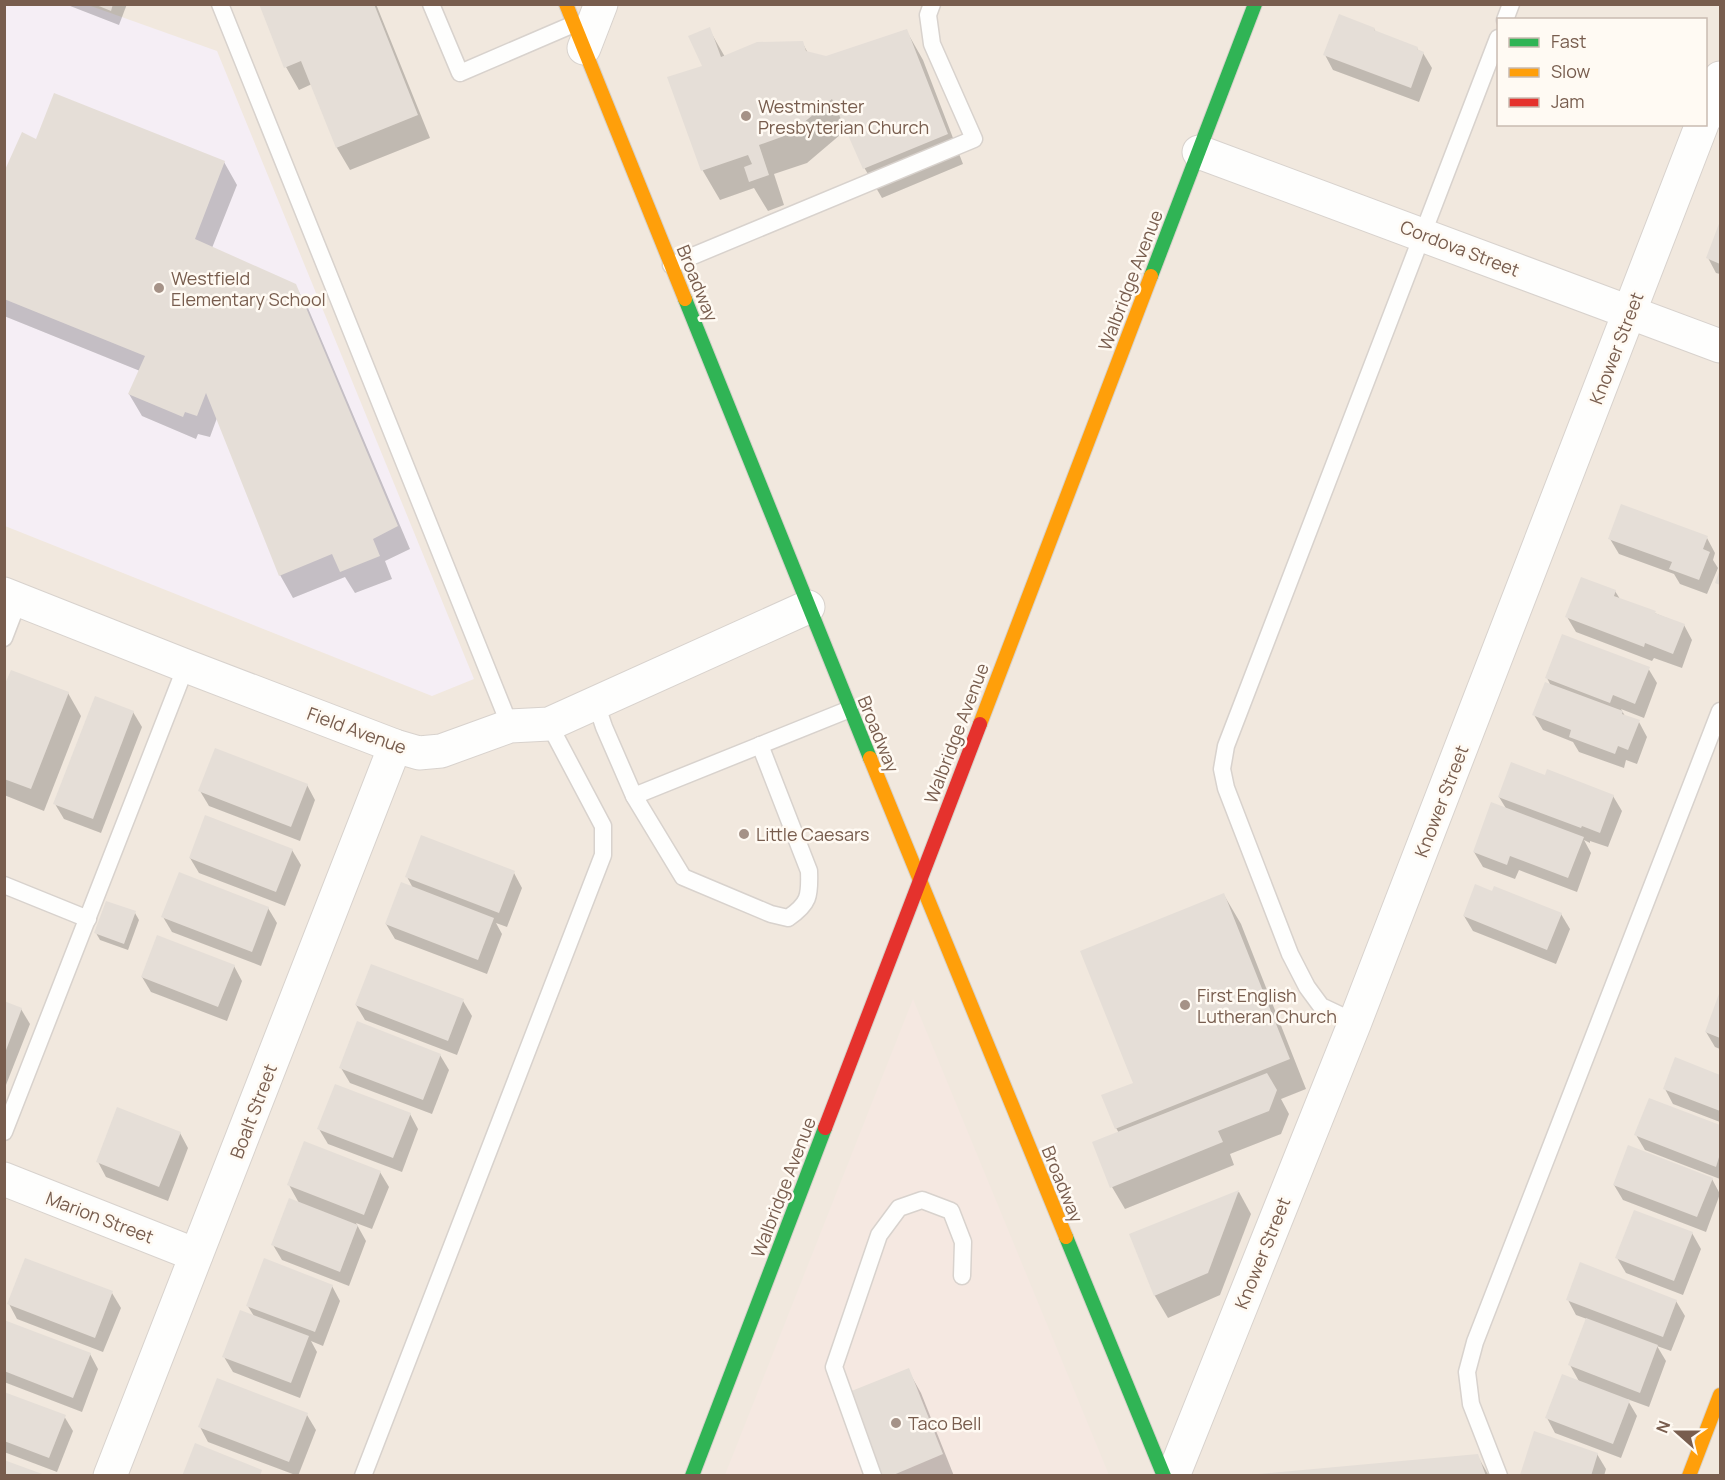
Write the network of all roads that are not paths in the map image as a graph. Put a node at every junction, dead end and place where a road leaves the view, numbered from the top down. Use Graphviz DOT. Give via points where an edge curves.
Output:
graph roads {
  1 [pos="220,4"];
  2 [pos="431,4"];
  3 [pos="566,4"];
  4 [pos="601,4"];
  5 [pos="932,4"];
  6 [pos="1255,4"];
  7 [pos="579,36"];
  8 [pos="1497,41"];
  9 [pos="1720,78"];
  10 [pos="1707,114"];
  11 [pos="1701,126"];
  12 [pos="1199,152"];
  13 [pos="1423,234"];
  14 [pos="671,265"];
  15 [pos="1630,312"];
  16 [pos="1720,346"];
  17 [pos="12,597"];
  18 [pos="808,607"];
  19 [pos="4,638"];
  20 [pos="186,666"];
  21 [pos="596,703"];
  22 [pos="850,709"];
  23 [pos="1720,711"];
  24 [pos="549,724"];
  25 [pos="510,726"];
  26 [pos="760,745"];
  27 [pos="395,746"];
  28 [pos="634,796"];
  29 [pos="919,881"];
  30 [pos="4,885"];
  31 [pos="88,919"];
  32 [pos="1355,1022"];
  33 [pos="4,1132"];
  34 [pos="4,1179"];
  35 [pos="196,1255"];
  36 [pos="962,1276"];
  37 [pos="1720,1395"];
  38 [pos="110,1476"];
  39 [pos="363,1476"];
  40 [pos="692,1476"];
  41 [pos="873,1476"];
  42 [pos="1164,1476"];
  43 [pos="1173,1476"];
  44 [pos="1499,1476"];
  45 [pos="1689,1476"];
  1 -- 25 [label="lane"];
  2 -- 7 [label="lane" via="460,73"];
  3 -- 7 [label="street, Broadway"];
  4 -- 7 [label="street"];
  5 -- 14 [label="lane" via="928,15 932,44 974,139"];
  6 -- 12 [label="street, Walbridge Avenue"];
  7 -- 14 [label="street, Broadway"];
  8 -- 13 [label="lane"];
  9 -- 10 [label="street"];
  11 -- 15 [label="street, Knower Street"];
  12 -- 13 [label="street, Cordova Street"];
  12 -- 29 [label="street, Walbridge Avenue"];
  13 -- 15 [label="street, Cordova Street"];
  13 -- 32 [label="lane" via="1226,746 1222,769 1290,954 1307,987 1321,1006"];
  14 -- 18 [label="street, Broadway"];
  15 -- 16 [label="street, Cordova Street"];
  15 -- 32 [label="street, Knower Street"];
  17 -- 19 [label="lane"];
  17 -- 20 [label="street, Field Avenue"];
  18 -- 21 [label="street, Field Avenue"];
  18 -- 22 [label="street, Broadway"];
  20 -- 27 [label="street, Field Avenue"];
  20 -- 31 [label="lane"];
  21 -- 24 [label="street, Field Avenue"];
  21 -- 28 [label="lane"];
  22 -- 26 [label="lane"];
  22 -- 29 [label="street, Broadway"];
  23 -- 44 [label="lane" via="1475,1342 1467,1372 1471,1404"];
  24 -- 25 [label="street, Field Avenue"];
  24 -- 39 [label="lane" via="603,826 603,855"];
  25 -- 27 [label="street, Field Avenue" via="441,751 419,753"];
  26 -- 28 [label="lane"];
  26 -- 28 [label="lane" via="809,871 810,894 800,910 788,918 771,915 683,877"];
  27 -- 35 [label="street, Boalt Street"];
  29 -- 40 [label="street, Walbridge Avenue"];
  29 -- 42 [label="street, Broadway"];
  30 -- 31 [label="lane"];
  31 -- 33 [label="lane"];
  32 -- 43 [label="street, Knower Street"];
  34 -- 35 [label="street, Marion Street"];
  35 -- 38 [label="street, Boalt Street"];
  36 -- 41 [label="lane" via="963,1242 951,1211 922,1200 899,1208 879,1235 834,1367"];
  37 -- 45 [label="street"];
}
